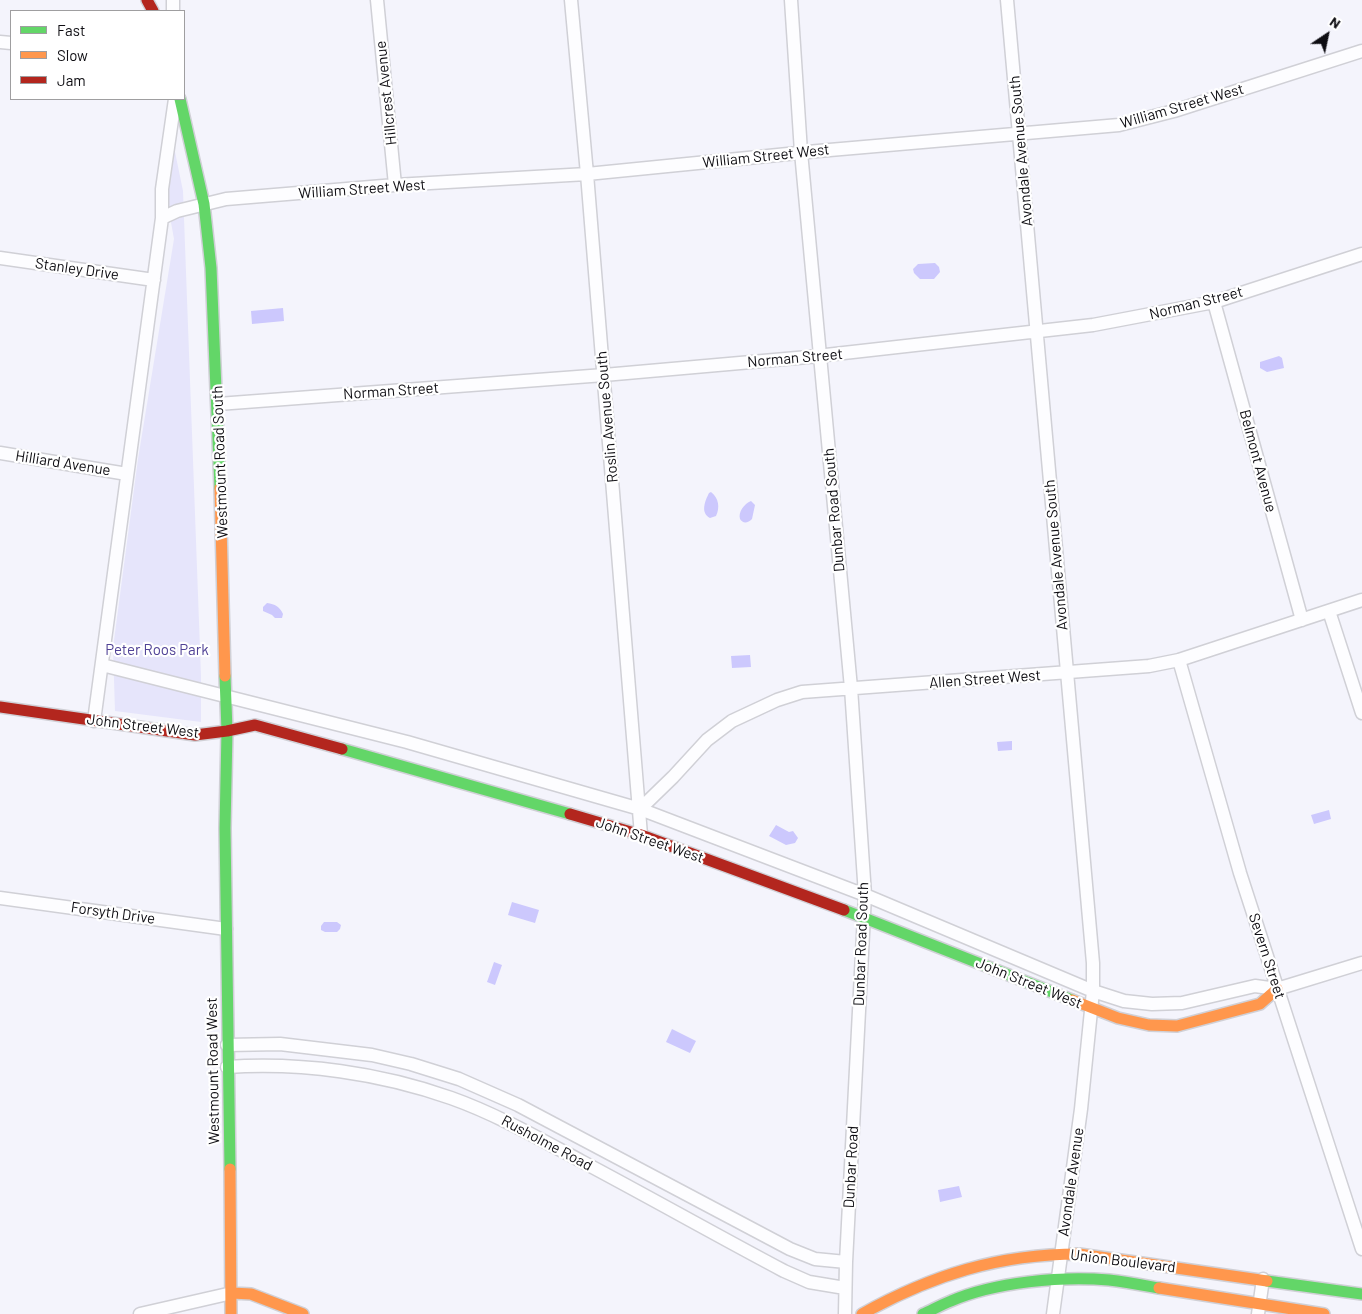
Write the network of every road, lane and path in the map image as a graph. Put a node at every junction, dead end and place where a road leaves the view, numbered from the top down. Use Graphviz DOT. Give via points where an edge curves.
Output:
graph roads {
  1 [pos="377,0"];
  2 [pos="571,0"];
  3 [pos="790,0"];
  4 [pos="1007,0"];
  5 [pos="1362,51"];
  6 [pos="175,100"];
  7 [pos="180,100"];
  8 [pos="1019,133"];
  9 [pos="802,152"];
  10 [pos="588,174"];
  11 [pos="395,185"];
  12 [pos="204,204"];
  13 [pos="162,218"];
  14 [pos="1362,254"];
  15 [pos="0,258"];
  16 [pos="154,280"];
  17 [pos="1214,302"];
  18 [pos="1037,332"];
  19 [pos="820,356"];
  20 [pos="604,375"];
  21 [pos="218,404"];
  22 [pos="0,453"];
  23 [pos="127,474"];
  24 [pos="1362,600"];
  25 [pos="1330,611"];
  26 [pos="1302,620"];
  27 [pos="1179,660"];
  28 [pos="102,665"];
  29 [pos="1066,673"];
  30 [pos="850,688"];
  31 [pos="226,697"];
  32 [pos="0,707"];
  33 [pos="1362,713"];
  34 [pos="94,720"];
  35 [pos="227,731"];
  36 [pos="640,809"];
  37 [pos="225,828"];
  38 [pos="641,835"];
  39 [pos="865,895"];
  40 [pos="0,898"];
  41 [pos="863,917"];
  42 [pos="226,928"];
  43 [pos="1362,963"];
  44 [pos="1277,989"];
  45 [pos="1093,992"];
  46 [pos="1091,1008"];
  47 [pos="858,1021"];
  48 [pos="227,1045"];
  49 [pos="227,1067"];
  50 [pos="1081,1109"];
  51 [pos="1362,1249"];
  52 [pos="1061,1253"];
  53 [pos="846,1262"];
  54 [pos="1058,1279"];
  55 [pos="1263,1279"];
  56 [pos="845,1288"];
  57 [pos="232,1293"];
  58 [pos="1362,1294"];
  59 [pos="1258,1309"];
  60 [pos="140,1314"];
  61 [pos="231,1314"];
  62 [pos="303,1314"];
  63 [pos="845,1314"];
  64 [pos="862,1314"];
  65 [pos="923,1314"];
  66 [pos="1053,1314"];
  67 [pos="1324,1314"];
  1 -- 11 [label="street, Hillcrest Avenue"];
  2 -- 10 [label="street, Roslin Avenue South"];
  3 -- 9 [label="street, Dunbar Road South"];
  4 -- 8 [label="street, Avondale Avenue South"];
  5 -- 8 [label="street, William Street West" via="1174,111 1119,125"];
  6 -- 13 [label="street" via="162,188"];
  7 -- 12 [label="street, Westmount Road South"];
  8 -- 9 [label="street, William Street West"];
  8 -- 18 [label="street, Avondale Avenue South"];
  9 -- 10 [label="street, William Street West"];
  9 -- 19 [label="street, Dunbar Road South"];
  10 -- 11 [label="street, William Street West"];
  10 -- 20 [label="street, Roslin Avenue South"];
  11 -- 12 [label="street, William Street West" via="226,199"];
  12 -- 13 [label="street, William Street West"];
  12 -- 21 [label="street, Westmount Road South" via="211,268"];
  13 -- 16 [label="street"];
  14 -- 17 [label="street, Norman Street"];
  15 -- 16 [label="street, Stanley Drive"];
  16 -- 23 [label="street"];
  17 -- 18 [label="street, Norman Street"];
  17 -- 26 [label="street, Belmont Avenue"];
  18 -- 19 [label="street, Norman Street"];
  18 -- 29 [label="street, Avondale Avenue South"];
  19 -- 20 [label="street, Norman Street"];
  19 -- 30 [label="street, Dunbar Road South"];
  20 -- 21 [label="street, Norman Street"];
  20 -- 36 [label="street, Roslin Avenue South"];
  21 -- 31 [label="street, Westmount Road South"];
  22 -- 23 [label="street, Hilliard Avenue"];
  23 -- 28 [label="street"];
  24 -- 25 [label="street, Allen Street West"];
  25 -- 26 [label="street, Allen Street West"];
  25 -- 33 [label="street"];
  26 -- 27 [label="street, Allen Street West"];
  27 -- 29 [label="street, Allen Street West"];
  27 -- 44 [label="street, Severn Street"];
  28 -- 31 [label="street, John Street West"];
  28 -- 34 [label="street"];
  29 -- 30 [label="street, Allen Street West"];
  29 -- 45 [label="street, Avondale Avenue South"];
  30 -- 36 [label="street, Allen Street West" via="802,692 732,721 707,740"];
  30 -- 39 [label="street, Dunbar Road South"];
  31 -- 35 [label="street, Westmount Road South"];
  31 -- 36 [label="street, John Street West" via="414,744"];
  32 -- 34 [label="street, John Street West"];
  34 -- 35 [label="street, John Street West" via="195,735"];
  35 -- 37 [label="street, Westmount Road South"];
  35 -- 38 [label="street, John Street West" via="255,725"];
  36 -- 38 [label="street, Roslin Avenue South"];
  36 -- 39 [label="street, John Street West"];
  37 -- 42 [label="street, Westmount Road West"];
  38 -- 41 [label="street, John Street West"];
  39 -- 41 [label="street, Dunbar Road South"];
  39 -- 45 [label="street, John Street West"];
  40 -- 42 [label="street, Forsyth Drive"];
  41 -- 46 [label="street, John Street West"];
  41 -- 47 [label="street, Dunbar Road South"];
  42 -- 48 [label="street, Westmount Road West"];
  43 -- 44 [label="street, John Street West"];
  44 -- 45 [label="street, John Street West" via="1255,986 1182,1003 1152,1004 1124,1001"];
  44 -- 46 [label="street, John Street West" via="1260,1004 1177,1026 1150,1025"];
  44 -- 51 [label="street, Severn Street"];
  45 -- 46 [label="street, Avondale Avenue South"];
  46 -- 50 [label="street, Avondale Avenue South"];
  47 -- 53 [label="street, Dunbar Road"];
  48 -- 49 [label="street, Westmount Road West"];
  48 -- 53 [label="street, Rusholme Road" via="280,1044 372,1054 459,1079 518,1105 790,1249 815,1258"];
  49 -- 56 [label="street, Rusholme Road" via="280,1066 367,1075 450,1098 507,1121 784,1272 809,1282"];
  49 -- 57 [label="street, Westmount Road West"];
  50 -- 52 [label="street, Avondale Avenue"];
  52 -- 54 [label="street, Avondale Avenue"];
  52 -- 55 [label="street, Union Boulevard"];
  52 -- 64 [label="street, Union Boulevard" via="1016,1258 956,1272 902,1292"];
  53 -- 56 [label="street, Dunbar Road"];
  54 -- 59 [label="street, Union Boulevard" via="1109,1280"];
  54 -- 65 [label="street, Union Boulevard" via="993,1288 952,1300"];
  54 -- 66 [label="street, Avondale Avenue"];
  55 -- 58 [label="street, Union Boulevard"];
  55 -- 59 [label="street"];
  56 -- 63 [label="street, Dunbar Road"];
  57 -- 60 [label="street"];
  57 -- 61 [label="street, Westmount Road West"];
  57 -- 62 [label="street" via="251,1294"];
  59 -- 67 [label="street, Union Boulevard"];
}
